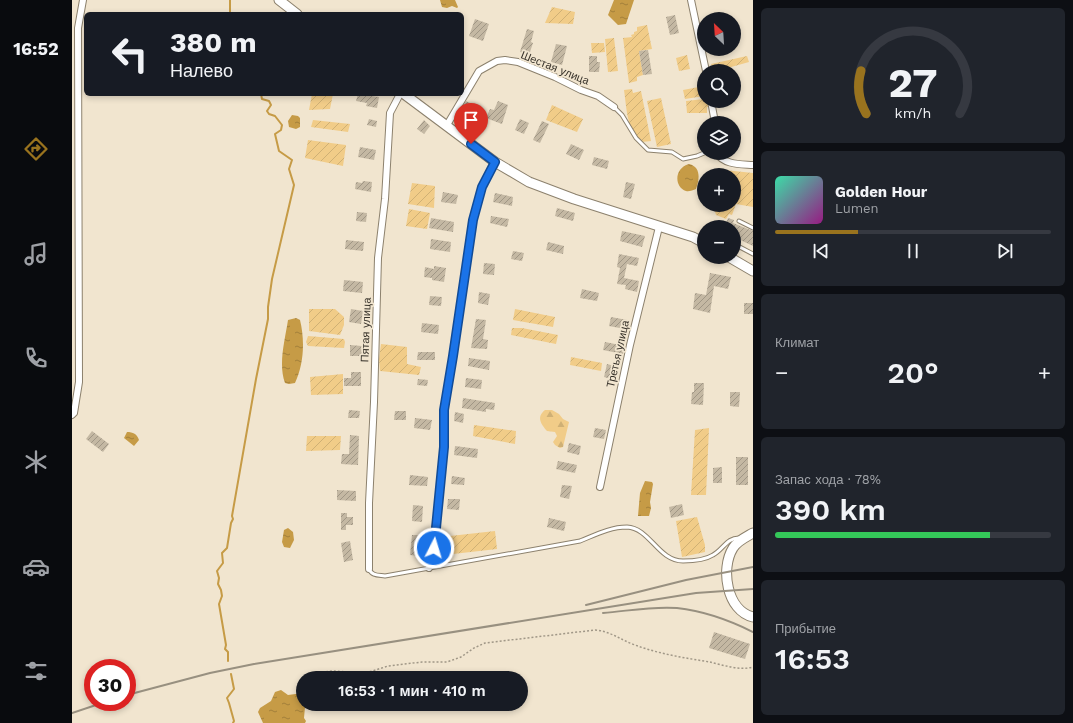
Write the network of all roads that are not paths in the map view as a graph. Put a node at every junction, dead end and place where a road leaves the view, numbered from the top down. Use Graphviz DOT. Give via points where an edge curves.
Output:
graph roads {
  1 [pos="83,0"];
  2 [pos="279,0"];
  3 [pos="691,0"];
  4 [pos="295,12"];
  5 [pos="705,64"];
  6 [pos="399,96"];
  7 [pos="407,96"];
  8 [pos="464,96"];
  9 [pos="464,96"];
  10 [pos="614,107"];
  11 [pos="447,126"];
  12 [pos="697,156"];
  13 [pos="725,160"];
  14 [pos="495,162"];
  15 [pos="753,164"];
  16 [pos="741,222"];
  17 [pos="659,227"];
  18 [pos="753,228"];
  19 [pos="697,239"];
  20 [pos="741,248"];
  21 [pos="753,254"];
  22 [pos="740,264"];
  23 [pos="753,271"];
  24 [pos="72,415"];
  25 [pos="600,487"];
  26 [pos="753,533"];
  27 [pos="743,538"];
  28 [pos="429,568"];
  29 [pos="370,569"];
  30 [pos="753,618"];
  1 -- 24 [label="street" via="78,28 79,382"];
  2 -- 4 [label="street"];
  3 -- 5 [label="street"];
  6 -- 29 [label="street, Пятая улица" via="390,113 385,199 378,258 369,503"];
  7 -- 11 [label="street"];
  8 -- 11 [label="street, Шестая улица"];
  9 -- 10 [label="street, Шестая улица" via="478,71 497,61 505,60 518,62 555,77 598,96"];
  10 -- 12 [label="lane" via="648,150 672,152 683,159"];
  11 -- 14 [label="street"];
  13 -- 15 [label="street" via="735,164"];
  14 -- 17 [label="street" via="529,182"];
  14 -- 28 [label="street" via="482,187 473,220 444,410 444,447 434,548"];
  16 -- 18 [label="lane"];
  17 -- 19 [label="street"];
  17 -- 25 [label="street, Третья улица" via="630,345"];
  20 -- 21 [label="lane"];
  22 -- 23 [label="street"];
  26 -- 27 [label="street"];
  27 -- 28 [label="lane" via="728,541 714,555 705,558 672,560 641,532 627,527 580,541"];
  27 -- 30 [label="street" via="733,546 726,572 737,608 745,616"];
  28 -- 29 [label="lane" via="385,576 374,575"];
}
